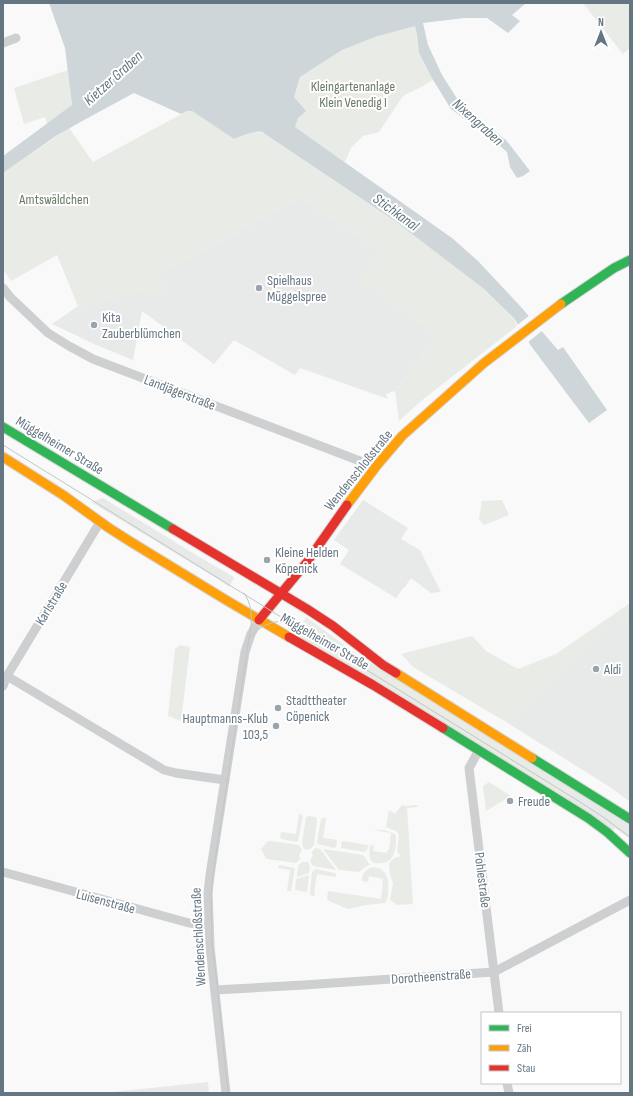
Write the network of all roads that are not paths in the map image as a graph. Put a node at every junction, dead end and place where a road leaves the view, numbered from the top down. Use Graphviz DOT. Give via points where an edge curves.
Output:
graph roads {
  1 [pos="16,38"];
  2 [pos="3,42"];
  3 [pos="630,260"];
  4 [pos="3,288"];
  5 [pos="6,300"];
  6 [pos="3,427"];
  7 [pos="3,457"];
  8 [pos="373,471"];
  9 [pos="100,522"];
  10 [pos="281,594"];
  11 [pos="259,620"];
  12 [pos="7,676"];
  13 [pos="3,686"];
  14 [pos="479,750"];
  15 [pos="225,780"];
  16 [pos="630,818"];
  17 [pos="630,853"];
  18 [pos="3,872"];
  19 [pos="630,900"];
  20 [pos="209,925"];
  21 [pos="494,972"];
  22 [pos="215,990"];
  23 [pos="499,1012"];
  24 [pos="226,1093"];
  1 -- 2 [label="street"];
  3 -- 8 [label="main road, Wendenschloßstraße" via="551,311 484,364 420,420 391,448"];
  4 -- 5 [label="street, Landjägerstraße"];
  5 -- 8 [label="street, Landjägerstraße" via="48,333 93,359 360,461"];
  6 -- 10 [label="main road, Müggelheimer Straße"];
  7 -- 9 [label="main road, Müggelheimer Straße"];
  8 -- 10 [label="main road, Wendenschloßstraße" via="363,481"];
  9 -- 11 [label="main road, Müggelheimer Straße"];
  9 -- 12 [label="street, Karlstraße"];
  10 -- 11 [label="main road, Wendenschloßstraße"];
  10 -- 16 [label="main road, Müggelheimer Straße" via="333,626 383,665"];
  11 -- 14 [label="main road, Müggelheimer Straße"];
  11 -- 15 [label="street, Wendenschloßstraße" via="245,652"];
  12 -- 13 [label="street, Karlstraße"];
  12 -- 15 [label="street" via="164,770"];
  14 -- 17 [label="main road, Müggelheimer Straße" via="588,818"];
  14 -- 21 [label="street, Pohlestraße" via="469,768"];
  15 -- 20 [label="street, Wendenschloßstraße" via="210,875"];
  18 -- 20 [label="street, Luisenstraße" via="189,923"];
  19 -- 21 [label="street, Dorotheenstraße"];
  20 -- 22 [label="street, Wendenschloßstraße"];
  21 -- 22 [label="street, Dorotheenstraße"];
  21 -- 23 [label="street, Pohlestraße"];
  22 -- 24 [label="street, Wendenschloßstraße"];
}
